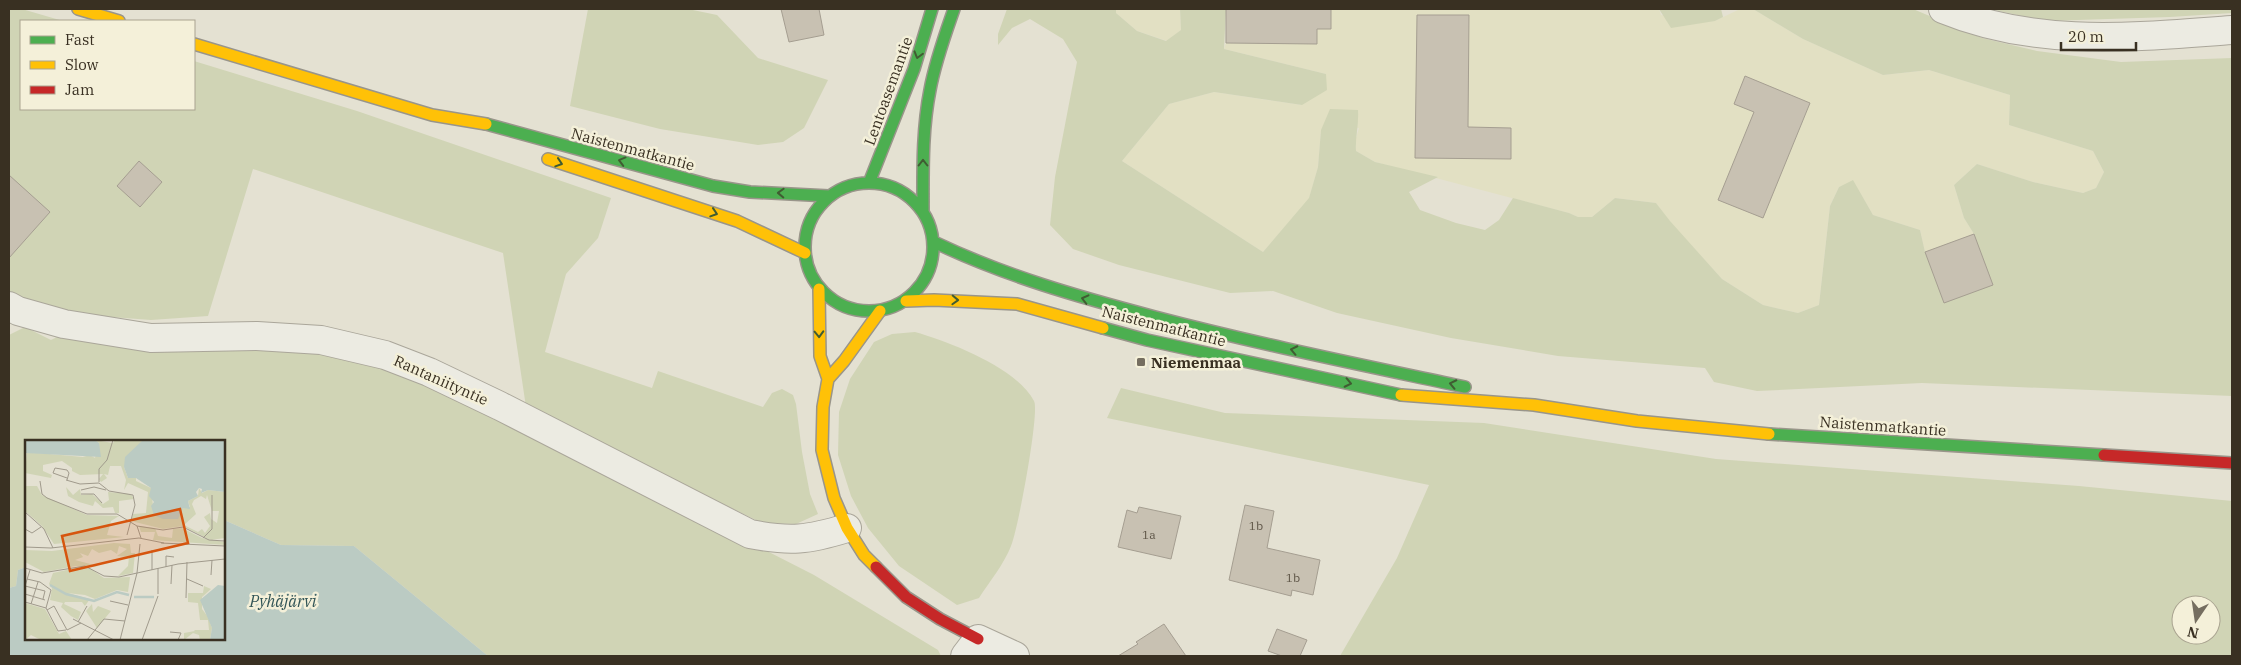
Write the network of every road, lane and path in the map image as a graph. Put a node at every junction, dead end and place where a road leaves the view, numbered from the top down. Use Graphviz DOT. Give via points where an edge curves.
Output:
graph roads {
  1 [pos="78,9"];
  2 [pos="932,9"];
  3 [pos="954,9"];
  4 [pos="1943,9"];
  5 [pos="116,20"];
  6 [pos="2232,30"];
  7 [pos="195,44"];
  8 [pos="432,115"];
  9 [pos="475,133"];
  10 [pos="540,156"];
  11 [pos="869,183"];
  12 [pos="829,196"];
  13 [pos="924,212"];
  14 [pos="934,242"];
  15 [pos="805,253"];
  16 [pos="819,289"];
  17 [pos="906,301"];
  18 [pos="9,306"];
  19 [pos="880,311"];
  20 [pos="828,379"];
  21 [pos="1534,405"];
  22 [pos="2232,463"];
  23 [pos="846,528"];
  24 [pos="971,648"];
  25 [pos="1015,656"];
  1 -- 5 [label="main road"];
  2 -- 11 [label="main road, Lentoasemantie, one-way" via="914,69"];
  13 -- 3 [label="main road, one-way" via="926,123 934,72"];
  4 -- 6 [label="street" via="2031,33 2085,38 2113,39"];
  7 -- 8 [label="main road, Naistenmatkantie"];
  8 -- 9 [label="main road, Naistenmatkantie"];
  12 -- 8 [label="main road, Naistenmatkantie, one-way" via="750,192 713,186 495,126"];
  10 -- 15 [label="main road, one-way" via="737,221"];
  11 -- 12 [label="main road" via="848,186"];
  11 -- 13 [label="main road" via="880,183 900,191"];
  12 -- 15 [label="main road" via="810,221"];
  13 -- 14 [label="main road"];
  14 -- 17 [label="main road" via="928,273 916,293"];
  21 -- 14 [label="main road, Naistenmatkantie, one-way" via="1068,295 986,267"];
  15 -- 16 [label="main road" via="810,274"];
  16 -- 19 [label="main road" via="848,308"];
  16 -- 20 [label="main road, one-way" via="820,356"];
  17 -- 19 [label="main road"];
  17 -- 21 [label="main road, Naistenmatkantie, one-way" via="1017,304 1147,340 1412,397"];
  18 -- 23 [label="street, Rantaniityntie" via="64,324 151,338 257,336 322,340 385,355 500,406 750,534 796,540"];
  19 -- 20 [label="main road"];
  20 -- 23 [label="main road" via="823,407 822,450 834,498"];
  21 -- 22 [label="main road, Naistenmatkantie" via="1637,421 1758,433"];
  23 -- 24 [label="main road" via="864,556 906,597 940,619"];
  24 -- 25 [label="street"];
}
